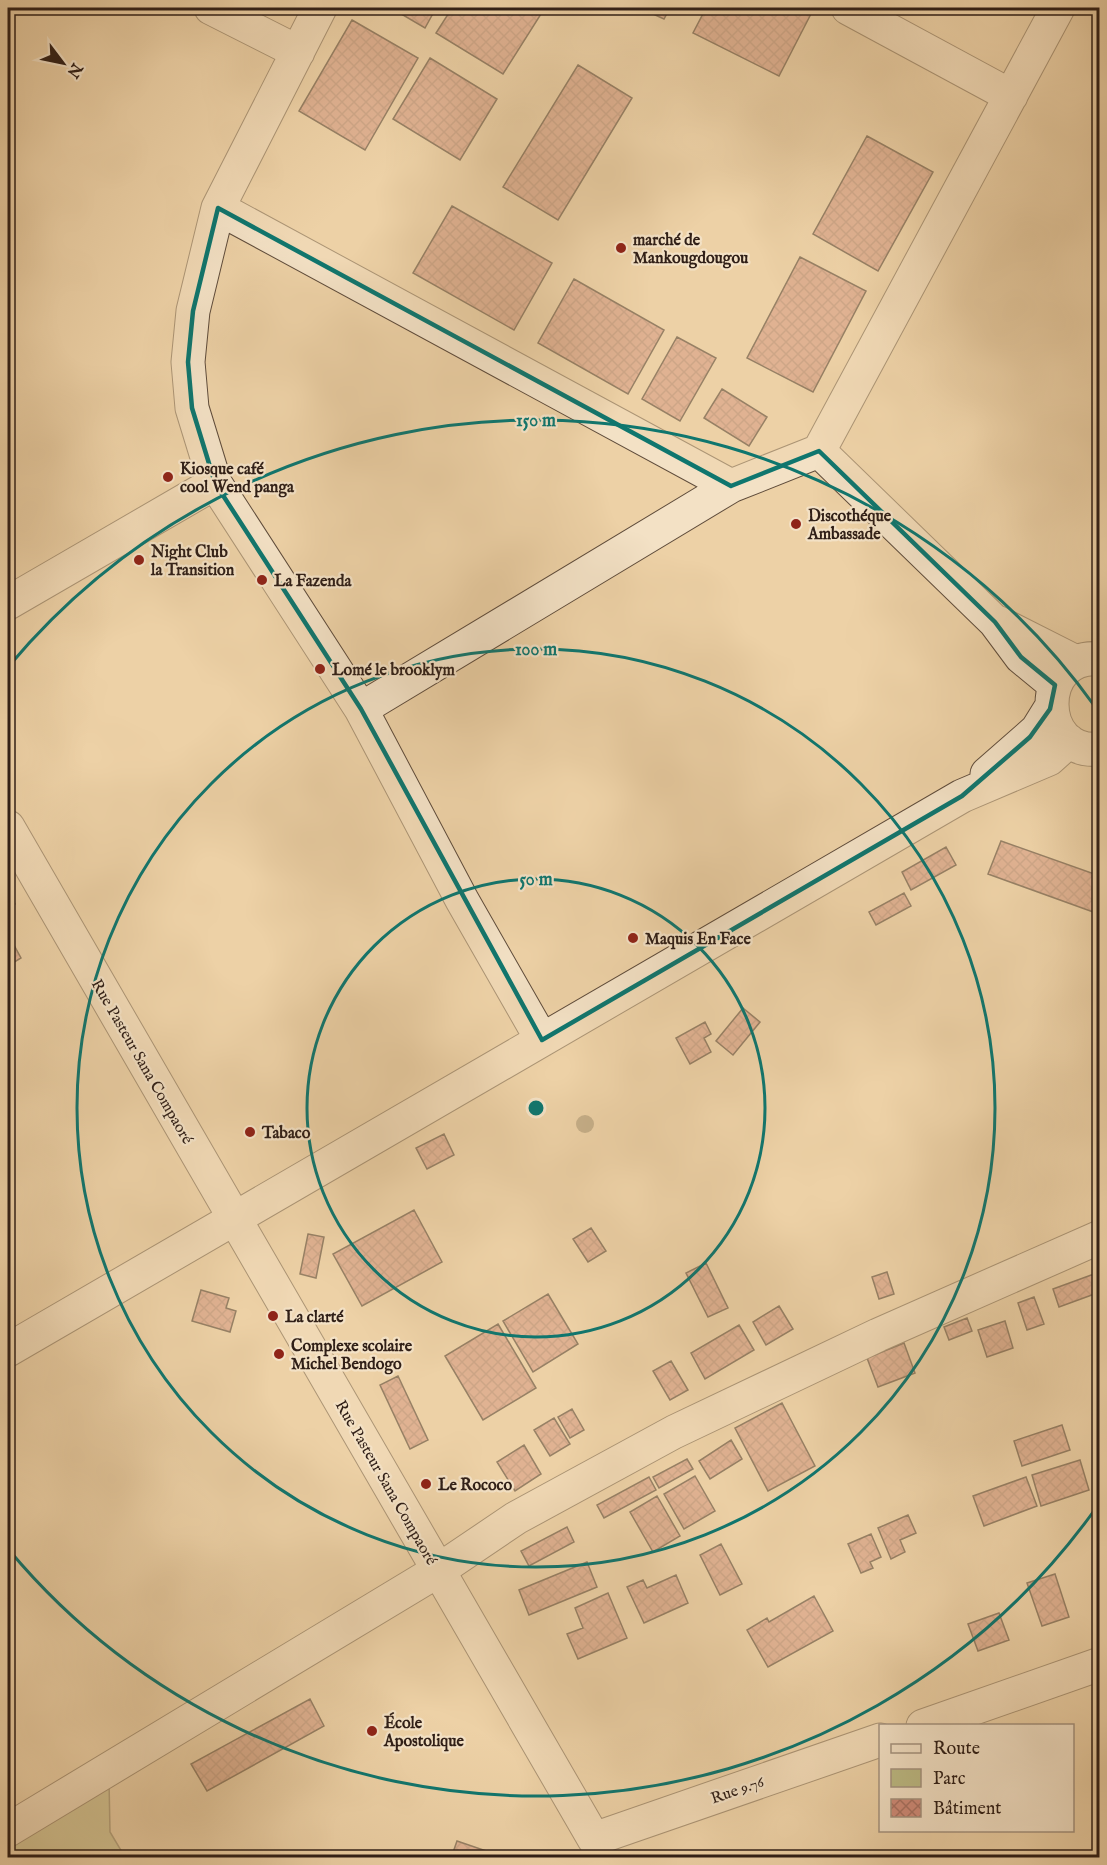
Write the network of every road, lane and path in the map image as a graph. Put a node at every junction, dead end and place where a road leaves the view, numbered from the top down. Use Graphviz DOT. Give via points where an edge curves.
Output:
graph roads {
  1 [pos="211,8"];
  2 [pos="320,8"];
  3 [pos="848,8"];
  4 [pos="1058,8"];
  5 [pos="298,52"];
  6 [pos="1011,96"];
  7 [pos="218,207"];
  8 [pos="819,451"];
  9 [pos="215,483"];
  10 [pos="731,486"];
  11 [pos="8,603"];
  12 [pos="1079,671"];
  13 [pos="361,709"];
  14 [pos="1090,751"];
  15 [pos="962,796"];
  16 [pos="8,827"];
  17 [pos="542,1040"];
  18 [pos="234,1218"];
  19 [pos="1100,1237"];
  20 [pos="8,1350"];
  21 [pos="439,1570"];
  22 [pos="1100,1664"];
  23 [pos="926,1724"];
  24 [pos="879,1740"];
  25 [pos="8,1830"];
  26 [pos="591,1848"];
  1 -- 5 [label="street"];
  2 -- 5 [label="street"];
  3 -- 6 [label="street"];
  4 -- 6 [label="street"];
  5 -- 7 [label="street"];
  6 -- 8 [label="street"];
  7 -- 9 [label="street" via="193,311 188,363 192,408"];
  7 -- 10 [label="street"];
  8 -- 10 [label="street"];
  8 -- 12 [label="street" via="995,622 1021,657"];
  9 -- 11 [label="street"];
  9 -- 13 [label="street"];
  10 -- 13 [label="street"];
  12 -- 14 [label="street" via="1057,728"];
  12 -- 15 [label="street" via="1030,737"];
  13 -- 17 [label="street" via="462,900"];
  14 -- 15 [label="street" via="1049,759"];
  15 -- 17 [label="street"];
  16 -- 18 [label="street, Rue Pasteur Sana Compaoré"];
  17 -- 18 [label="street"];
  18 -- 20 [label="street"];
  18 -- 21 [label="street, Rue Pasteur Sana Compaoré"];
  19 -- 21 [label="street" via="878,1335 674,1432 516,1518"];
  21 -- 25 [label="street"];
  21 -- 26 [label="street, Rue Pasteur Sana Compaoré"];
  22 -- 23 [label="street"];
  24 -- 26 [label="street, Rue 9.76"];
}
